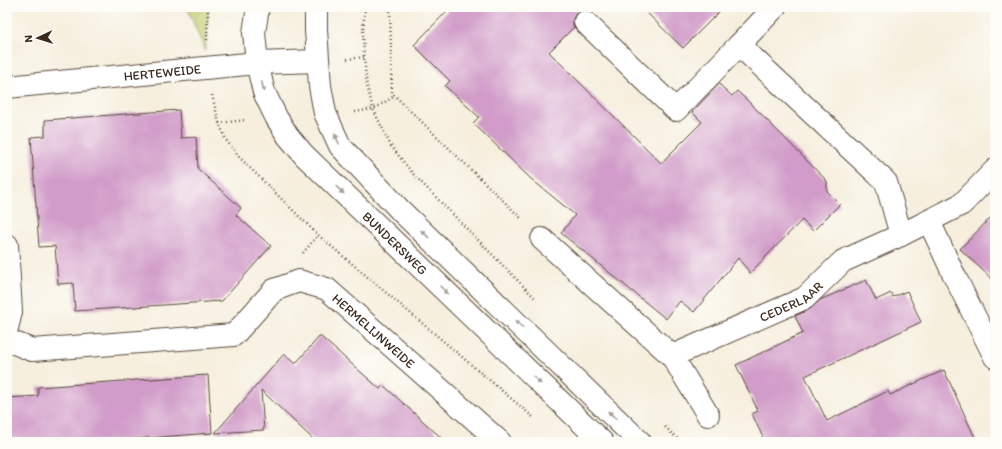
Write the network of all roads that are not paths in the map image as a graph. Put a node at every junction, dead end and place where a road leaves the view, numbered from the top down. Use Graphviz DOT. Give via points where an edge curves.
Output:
graph roads {
  1 [pos="258,7"];
  2 [pos="316,7"];
  3 [pos="775,7"];
  4 [pos="585,22"];
  5 [pos="739,45"];
  6 [pos="318,61"];
  7 [pos="257,63"];
  8 [pos="7,87"];
  9 [pos="995,170"];
  10 [pos="929,221"];
  11 [pos="901,235"];
  12 [pos="542,239"];
  13 [pos="7,245"];
  14 [pos="7,328"];
  15 [pos="7,340"];
  16 [pos="672,356"];
  17 [pos="995,357"];
  18 [pos="708,415"];
  19 [pos="500,442"];
  20 [pos="602,442"];
  21 [pos="640,442"];
  1 -- 7 [label="street, BUNDERSWEG" via="254,33"];
  2 -- 6 [label="street"];
  3 -- 5 [label="street"];
  4 -- 5 [label="street" via="676,110"];
  5 -- 11 [label="street" via="886,182"];
  6 -- 7 [label="street, HERTEWEIDE"];
  21 -- 6 [label="street, one-way" via="402,211 340,146 325,113"];
  7 -- 8 [label="street, HERTEWEIDE"];
  7 -- 20 [label="street, BUNDERSWEG, one-way" via="264,92 276,117 304,155"];
  9 -- 10 [label="street, CEDERLAAR" via="962,204"];
  10 -- 11 [label="street, CEDERLAAR"];
  10 -- 17 [label="street"];
  11 -- 16 [label="street, CEDERLAAR" via="843,261 805,298"];
  12 -- 16 [label="street"];
  13 -- 14 [label="street" via="12,312"];
  15 -- 19 [label="street, HERMELIJNWEIDE" via="32,350 234,335 274,290 299,282 327,289"];
  16 -- 18 [label="street"];
}
